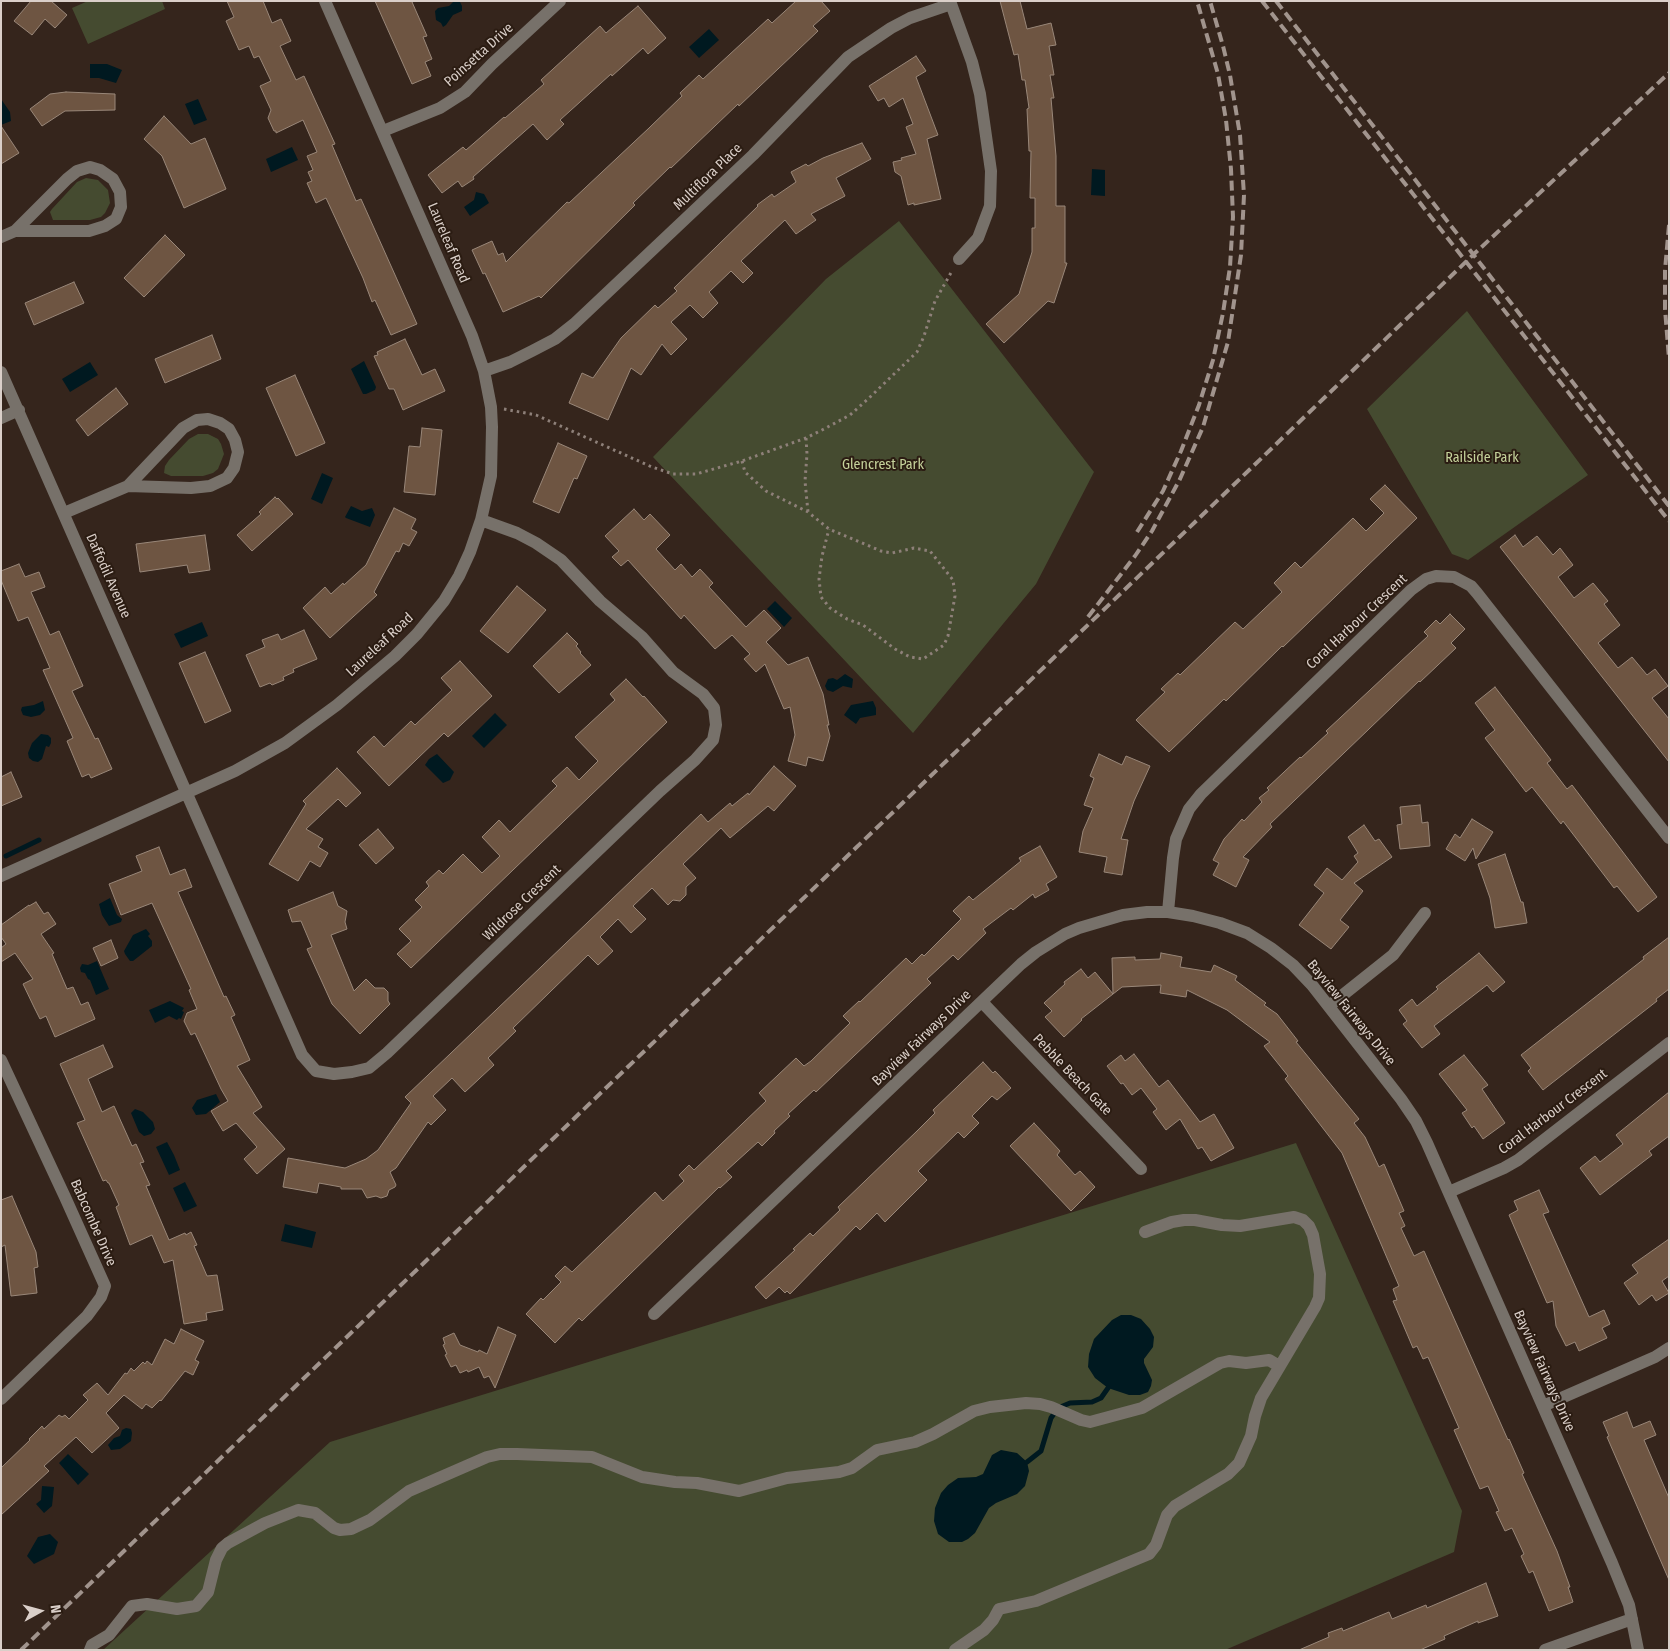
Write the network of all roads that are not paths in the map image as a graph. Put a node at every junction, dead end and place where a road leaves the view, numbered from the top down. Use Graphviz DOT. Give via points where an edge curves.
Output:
graph roads {
  1 [pos="326,1"];
  2 [pos="560,1"];
  3 [pos="950,3"];
  4 [pos="383,131"];
  5 [pos="15,231"];
  6 [pos="1,237"];
  7 [pos="959,259"];
  8 [pos="484,371"];
  9 [pos="1,372"];
  10 [pos="19,410"];
  11 [pos="1,418"];
  12 [pos="128,486"];
  13 [pos="64,513"];
  14 [pos="481,520"];
  15 [pos="187,792"];
  16 [pos="1669,838"];
  17 [pos="1,876"];
  18 [pos="1168,912"];
  19 [pos="1425,913"];
  20 [pos="982,1002"];
  21 [pos="1329,1006"];
  22 [pos="1669,1043"];
  23 [pos="1,1060"];
  24 [pos="1141,1169"];
  25 [pos="1449,1192"];
  26 [pos="1145,1232"];
  27 [pos="654,1314"];
  28 [pos="1669,1348"];
  29 [pos="1279,1366"];
  30 [pos="1,1399"];
  31 [pos="1543,1406"];
  32 [pos="1632,1619"];
  33 [pos="90,1650"];
  34 [pos="955,1650"];
  35 [pos="1545,1650"];
  36 [pos="1638,1650"];
  1 -- 4 [label="street, Laureleaf Road"];
  2 -- 4 [label="street, Poinsetta Drive" via="465,92 440,108"];
  3 -- 7 [label="street" via="980,94 991,171 990,206 978,238"];
  3 -- 8 [label="street, Multiflora Place" via="891,28 848,57 753,155 574,324 555,339"];
  4 -- 8 [label="street, Laureleaf Road" via="472,336"];
  5 -- 5 [label="street" via="89,231 106,226 116,219 121,207 120,192 113,179 100,170 90,167 77,171"];
  5 -- 6 [label="street"];
  8 -- 14 [label="street, Laureleaf Road" via="492,435 490,476"];
  9 -- 10 [label="street, Daffodil Avenue"];
  10 -- 11 [label="street"];
  10 -- 13 [label="street, Daffodil Avenue"];
  12 -- 12 [label="street" via="210,486 227,478 234,468 238,452 235,440 229,429 220,423 197,420 183,428"];
  12 -- 13 [label="street"];
  13 -- 15 [label="street, Daffodil Avenue"];
  14 -- 15 [label="street, Laureleaf Road" via="463,568 444,601 395,656 285,743 235,771"];
  14 -- 15 [label="street, Wildrose Crescent" via="536,543 561,560 600,601 642,637 673,672 703,694 714,708 716,725 713,740 369,1068 334,1074 316,1071 302,1054"];
  15 -- 17 [label="street, Laureleaf Road"];
  16 -- 18 [label="street, Coral Harbour Crescent" via="1477,593 1454,577 1436,576 1411,590 1200,794 1189,809 1176,839"];
  18 -- 20 [label="street, Bayview Fairways Drive" via="1115,917 1065,934 1036,952"];
  18 -- 21 [label="street, Bayview Fairways Drive" via="1220,922 1247,933 1293,965"];
  19 -- 21 [label="street" via="1393,955"];
  20 -- 24 [label="street, Pebble Beach Gate"];
  20 -- 27 [label="street, Bayview Fairways Drive"];
  21 -- 25 [label="street, Bayview Fairways Drive" via="1411,1114"];
  22 -- 25 [label="street, Coral Harbour Crescent" via="1518,1160"];
  23 -- 30 [label="street, Babcombe Drive" via="104,1286 101,1297 88,1316"];
  25 -- 31 [label="street, Bayview Fairways Drive"];
  26 -- 29 [label="street" via="1172,1222 1189,1220 1240,1226 1294,1217 1303,1220 1309,1226 1314,1241 1320,1274 1319,1298"];
  28 -- 31 [label="street"];
  29 -- 33 [label="street" via="1269,1360 1220,1363 1142,1408 1090,1422 1026,1404 974,1411 915,1442 877,1450 852,1468 787,1478 740,1491 642,1477 592,1457 508,1454 487,1457 409,1491 370,1520 351,1529 334,1528 315,1512 298,1510 265,1522 222,1548 208,1592 196,1606 177,1609 147,1604 132,1606 109,1634 92,1645"];
  29 -- 34 [label="street" via="1261,1398 1251,1436 1239,1463 1228,1474 1175,1506 1167,1515 1150,1554 1036,1601 999,1609 984,1630"];
  31 -- 32 [label="street, Bayview Fairways Drive" via="1612,1562"];
  32 -- 35 [label="street"];
  32 -- 36 [label="street, Bayview Fairways Drive"];
}
